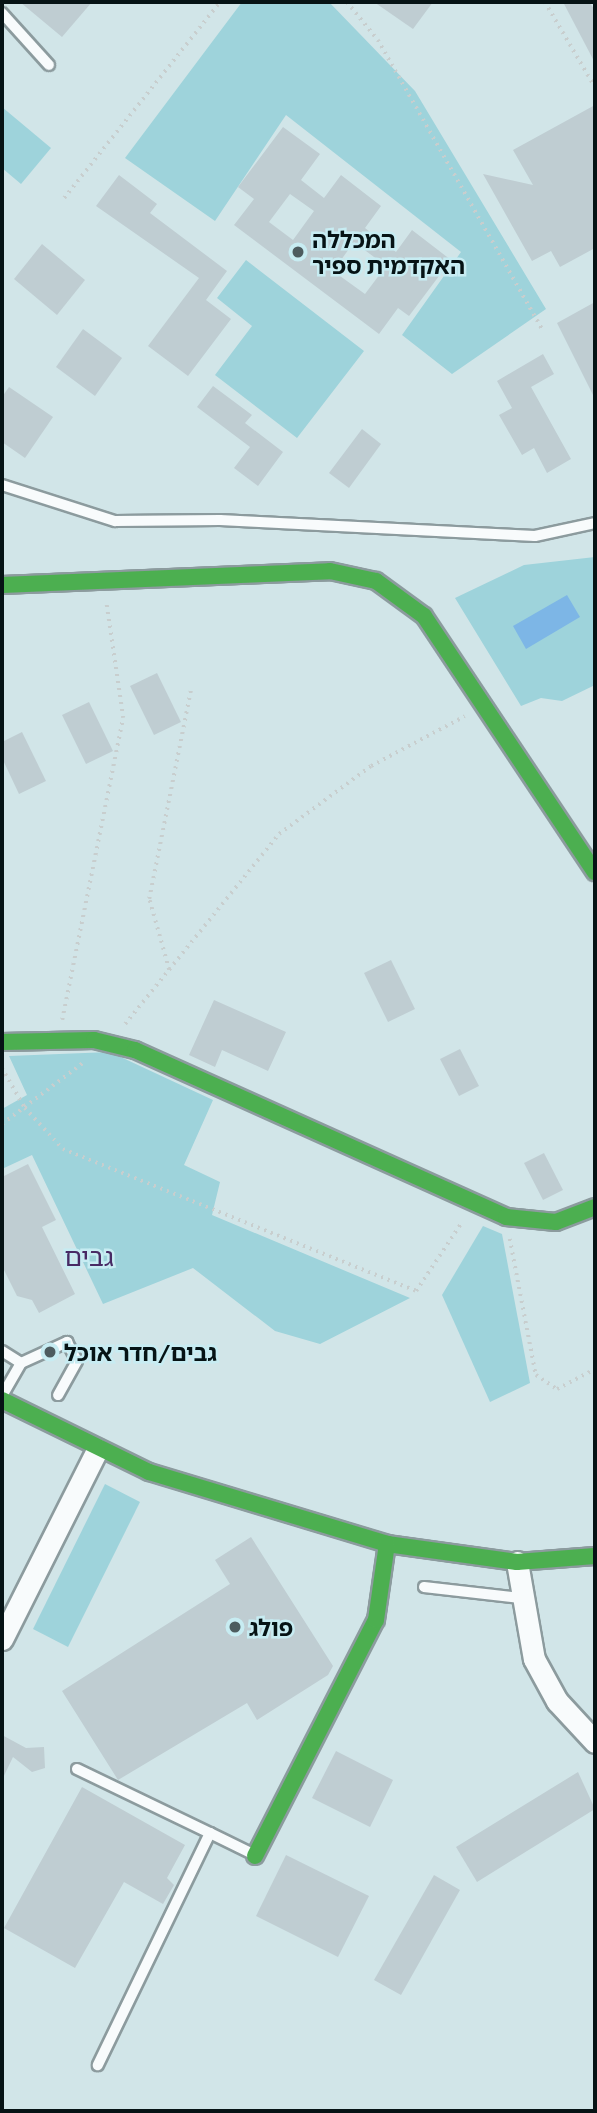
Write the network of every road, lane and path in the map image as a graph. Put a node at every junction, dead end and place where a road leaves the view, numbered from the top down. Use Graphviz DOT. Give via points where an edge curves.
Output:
graph roads {
  1 [pos="220,2"];
  2 [pos="346,2"];
  3 [pos="545,2"];
  4 [pos="2,13"];
  5 [pos="49,65"];
  6 [pos="595,87"];
  7 [pos="64,198"];
  8 [pos="543,331"];
  9 [pos="2,485"];
  10 [pos="595,523"];
  11 [pos="102,578"];
  12 [pos="2,585"];
  13 [pos="191,689"];
  14 [pos="482,707"];
  15 [pos="595,872"];
  16 [pos="169,970"];
  17 [pos="58,1040"];
  18 [pos="107,1041"];
  19 [pos="2,1042"];
  20 [pos="2,1068"];
  21 [pos="25,1108"];
  22 [pos="2,1124"];
  23 [pos="474,1203"];
  24 [pos="595,1207"];
  25 [pos="506,1217"];
  26 [pos="2,1351"];
  27 [pos="21,1363"];
  28 [pos="595,1369"];
  29 [pos="58,1395"];
  30 [pos="2,1398"];
  31 [pos="97,1450"];
  32 [pos="387,1544"];
  33 [pos="595,1556"];
  34 [pos="517,1562"];
  35 [pos="424,1587"];
  36 [pos="520,1598"];
  37 [pos="2,1639"];
  38 [pos="595,1742"];
  39 [pos="77,1769"];
  40 [pos="211,1833"];
  41 [pos="256,1856"];
  42 [pos="98,2065"];
  1 -- 7 [label="path"];
  2 -- 8 [label="path" via="378,40"];
  3 -- 6 [label="path"];
  4 -- 5 [label="lane"];
  9 -- 10 [label="lane" via="115,522 220,520 535,536"];
  11 -- 12 [label="street"];
  11 -- 14 [label="street" via="330,571 376,581 424,616"];
  11 -- 17 [label="path" via="123,718"];
  13 -- 16 [label="path" via="149,899"];
  14 -- 15 [label="street"];
  14 -- 16 [label="path" via="371,766 279,834"];
  16 -- 18 [label="path"];
  17 -- 18 [label="street"];
  17 -- 19 [label="street"];
  18 -- 21 [label="path"];
  18 -- 23 [label="street"];
  20 -- 21 [label="path"];
  21 -- 22 [label="path"];
  21 -- 23 [label="path" via="63,1149 416,1291"];
  23 -- 25 [label="street"];
  24 -- 25 [label="street" via="556,1222"];
  25 -- 28 [label="path" via="536,1376 557,1389"];
  26 -- 27 [label="lane"];
  27 -- 29 [label="lane" via="67,1342 77,1361"];
  27 -- 30 [label="lane"];
  30 -- 31 [label="street"];
  31 -- 32 [label="street" via="219,1496"];
  31 -- 37 [label="street"];
  32 -- 34 [label="street"];
  32 -- 41 [label="street" via="376,1620"];
  33 -- 34 [label="street"];
  34 -- 36 [label="street"];
  35 -- 36 [label="lane"];
  36 -- 38 [label="street" via="534,1659 557,1701"];
  39 -- 40 [label="lane"];
  40 -- 41 [label="lane"];
  40 -- 42 [label="lane"];
}
